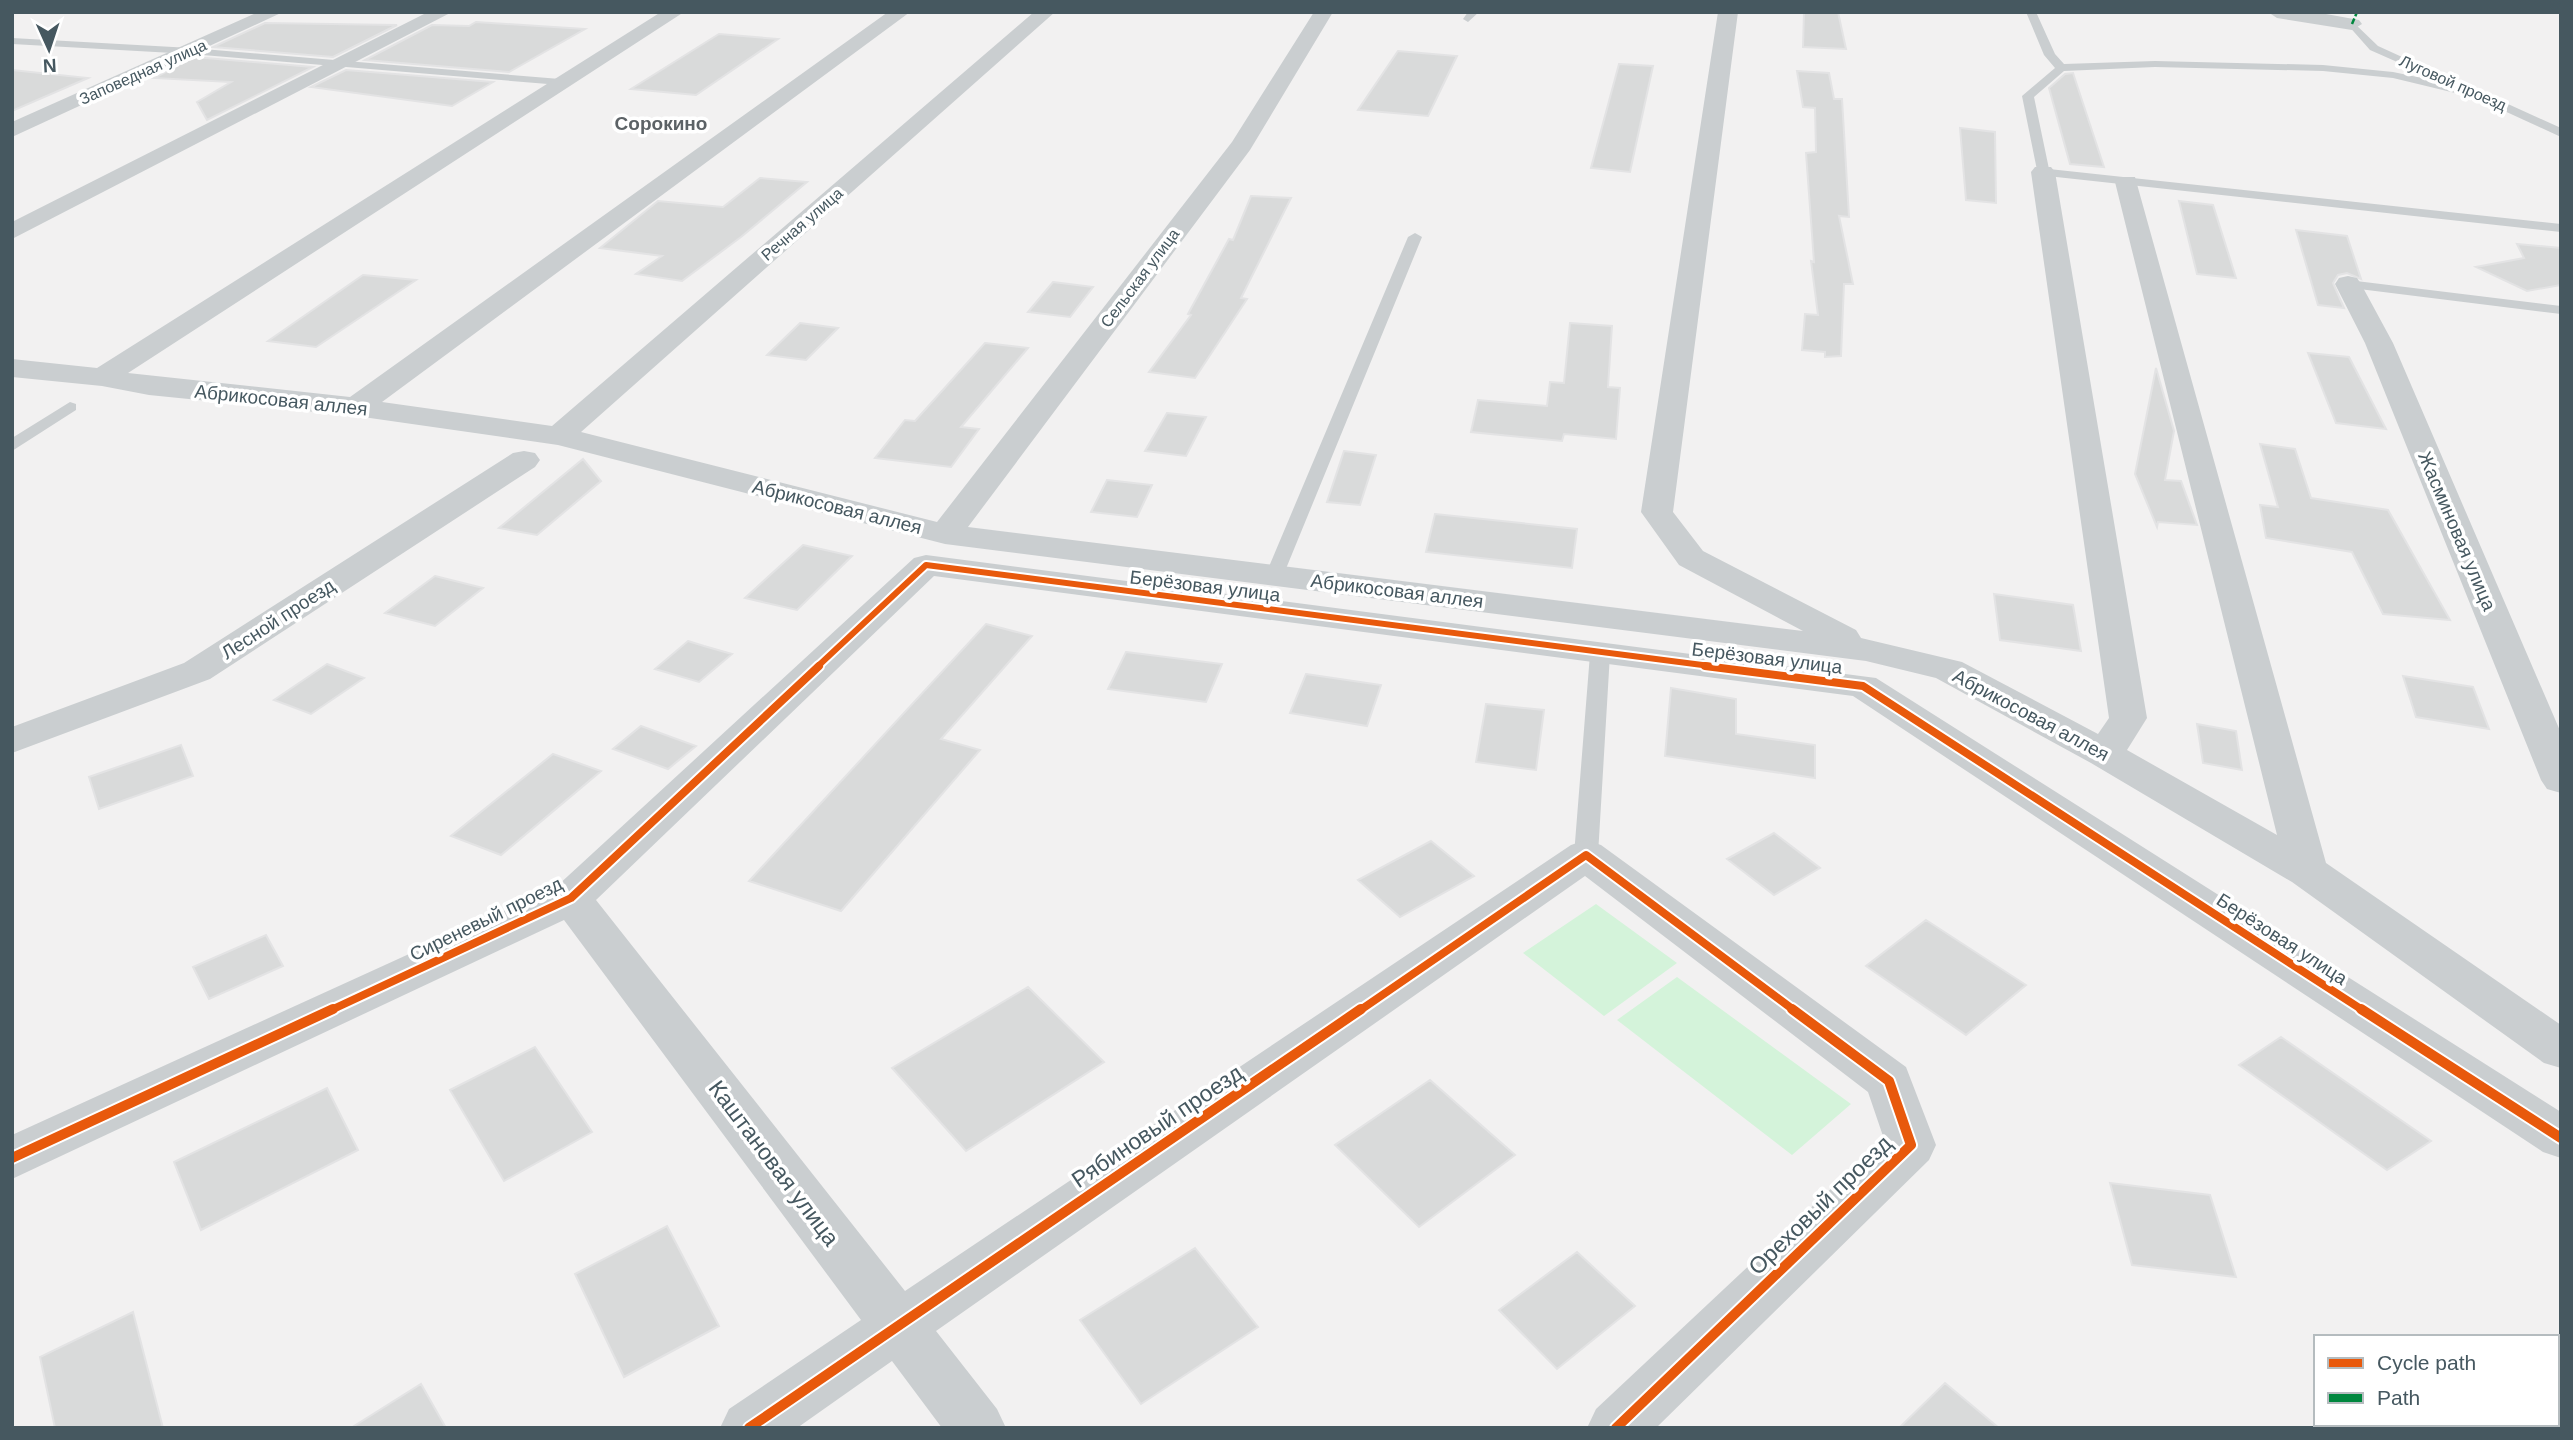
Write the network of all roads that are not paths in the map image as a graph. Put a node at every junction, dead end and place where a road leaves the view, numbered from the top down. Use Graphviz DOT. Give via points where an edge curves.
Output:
graph roads {
  1 [pos="274,12"];
  2 [pos="443,12"];
  3 [pos="674,12"];
  4 [pos="901,12"];
  5 [pos="1046,12"];
  6 [pos="1324,12"];
  7 [pos="1728,12"];
  8 [pos="2031,12"];
  9 [pos="2277,12"];
  10 [pos="2352,24"];
  11 [pos="12,41"];
  12 [pos="2374,48"];
  13 [pos="191,51"];
  14 [pos="348,63"];
  15 [pos="2061,68"];
  16 [pos="2323,68"];
  17 [pos="560,82"];
  18 [pos="2484,96"];
  19 [pos="12,130"];
  20 [pos="2561,133"];
  21 [pos="2043,172"];
  22 [pos="2127,182"];
  23 [pos="2561,228"];
  24 [pos="12,232"];
  25 [pos="1416,237"];
  26 [pos="2348,284"];
  27 [pos="2561,310"];
  28 [pos="12,368"];
  29 [pos="102,377"];
  30 [pos="70,407"];
  31 [pos="356,407"];
  32 [pos="559,436"];
  33 [pos="12,446"];
  34 [pos="524,460"];
  35 [pos="935,550"];
  36 [pos="1274,576"];
  37 [pos="1866,650"];
  38 [pos="1600,653"];
  39 [pos="12,741"];
  40 [pos="2105,754"];
  41 [pos="2561,780"];
  42 [pos="1586,855"];
  43 [pos="2307,872"];
  44 [pos="571,898"];
  45 [pos="2561,1050"];
  46 [pos="2561,1138"];
  47 [pos="12,1158"];
  48 [pos="899,1326"];
  49 [pos="749,1428"];
  50 [pos="976,1428"];
  51 [pos="1616,1428"];
  1 -- 13 [label="street, Заповедная улица"];
  2 -- 14 [label="street"];
  3 -- 17 [label="street"];
  4 -- 31 [label="street"];
  5 -- 32 [label="street, Речная улица"];
  6 -- 35 [label="street, Сельская улица" via="1242,145"];
  7 -- 37 [label="street" via="1657,512 1692,558"];
  8 -- 15 [label="lane" via="2050,55"];
  9 -- 10 [label="street"];
  10 -- 12 [label="lane, Луговой проезд"];
  11 -- 13 [label="lane"];
  12 -- 16 [label="lane" via="2385,58 2357,68"];
  12 -- 18 [label="lane, Луговой проезд"];
  13 -- 14 [label="lane"];
  13 -- 19 [label="street, Заповедная улица"];
  14 -- 17 [label="lane"];
  14 -- 24 [label="street"];
  15 -- 16 [label="lane" via="2155,64"];
  15 -- 21 [label="lane" via="2028,96"];
  16 -- 18 [label="lane" via="2393,75"];
  17 -- 29 [label="street"];
  18 -- 20 [label="lane, Луговой проезд"];
  21 -- 22 [label="lane"];
  21 -- 40 [label="street" via="2128,718"];
  22 -- 23 [label="lane"];
  22 -- 43 [label="street"];
  25 -- 36 [label="lane"];
  26 -- 27 [label="lane"];
  26 -- 41 [label="street, Жасминовая улица" via="2379,343"];
  28 -- 29 [label="street, Абрикосовая аллея"];
  29 -- 31 [label="street, Абрикосовая аллея"];
  30 -- 33 [label="lane"];
  31 -- 32 [label="street, Абрикосовая аллея"];
  32 -- 35 [label="street, Абрикосовая аллея"];
  34 -- 39 [label="street, Лесной проезд" via="197,671"];
  35 -- 36 [label="street, Абрикосовая аллея"];
  35 -- 38 [label="street, Берёзовая улица"];
  35 -- 44 [label="street, Сиреневый проезд"];
  36 -- 37 [label="street, Абрикосовая аллея"];
  37 -- 40 [label="street, Абрикосовая аллея" via="1949,670"];
  38 -- 42 [label="lane"];
  38 -- 46 [label="street, Берёзовая улица" via="1863,686"];
  40 -- 43 [label="street, Абрикосовая аллея"];
  42 -- 48 [label="street, Рябиновый проезд"];
  42 -- 51 [label="street, Ореховый проезд" via="1889,1081 1911,1145"];
  43 -- 45 [label="street, Абрикосовая аллея"];
  44 -- 47 [label="street, Сиреневый проезд"];
  44 -- 48 [label="street, Каштановая улица"];
  48 -- 49 [label="street, Рябиновый проезд"];
  48 -- 50 [label="street, Каштановая улица"];
}
